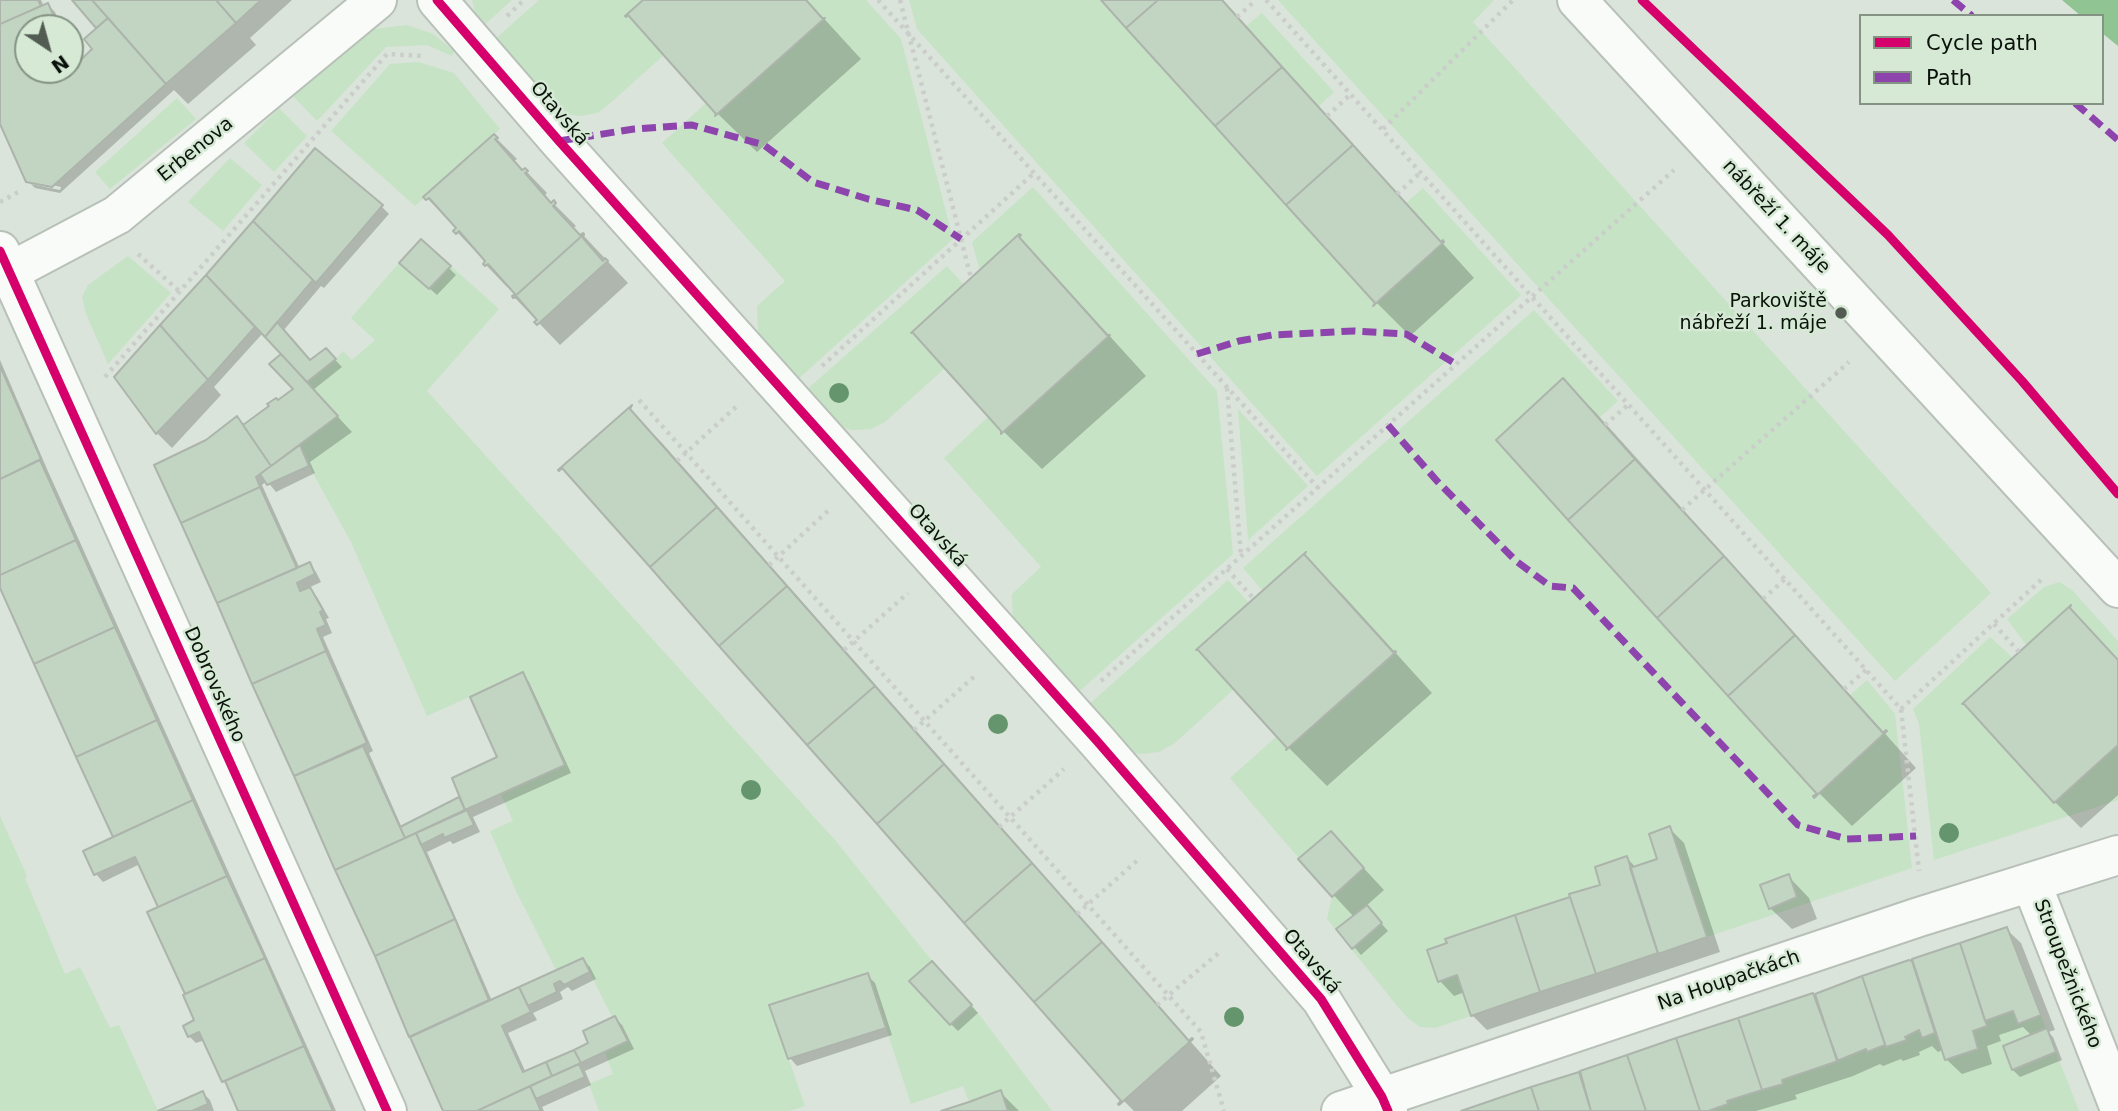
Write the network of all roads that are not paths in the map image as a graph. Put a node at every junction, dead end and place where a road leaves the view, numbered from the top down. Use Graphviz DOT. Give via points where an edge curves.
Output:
graph roads {
  1 [pos="377,0"];
  2 [pos="437,0"];
  3 [pos="1577,0"];
  4 [pos="3,267"];
  5 [pos="2118,588"];
  6 [pos="2118,855"];
  7 [pos="2031,882"];
  8 [pos="1385,1104"];
  9 [pos="2118,1104"];
  10 [pos="387,1111"];
  11 [pos="1341,1111"];
  1 -- 4 [label="street, Erbenova" via="117,215"];
  2 -- 8 [label="street, Otavská" via="1255,922 1321,999"];
  3 -- 5 [label="street, nábřeží 1. máje"];
  4 -- 10 [label="street, Dobrovského"];
  6 -- 7 [label="street, Na Houpačkách"];
  7 -- 8 [label="street, Na Houpačkách"];
  7 -- 9 [label="street, Stroupežnického"];
  8 -- 11 [label="street, Na Houpačkách"];
}
